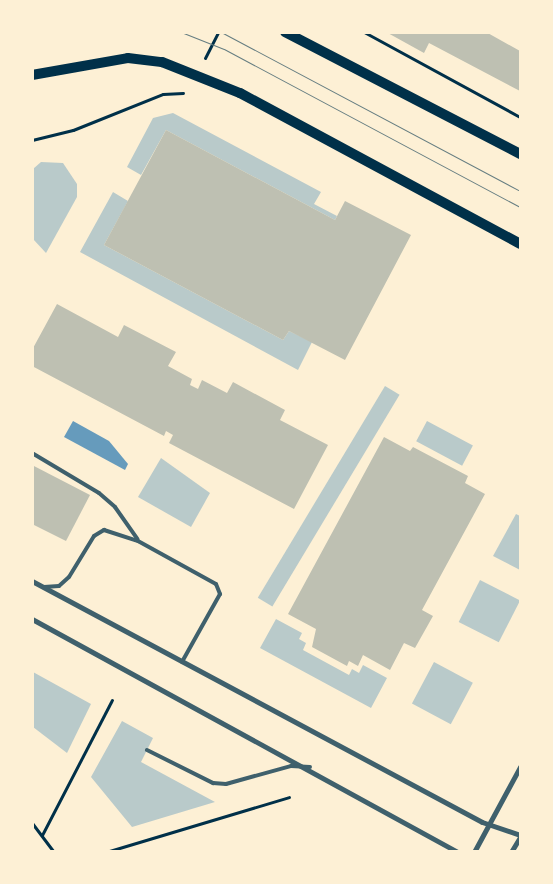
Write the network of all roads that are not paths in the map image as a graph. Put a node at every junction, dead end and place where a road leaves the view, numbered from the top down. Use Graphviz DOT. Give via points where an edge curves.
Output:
graph roads {
  1 [pos="285,32"];
  2 [pos="32,75"];
  3 [pos="520,154"];
  4 [pos="520,244"];
  5 [pos="32,453"];
  6 [pos="138,541"];
  7 [pos="32,581"];
  8 [pos="44,587"];
  9 [pos="32,620"];
  10 [pos="182,662"];
  11 [pos="147,750"];
  12 [pos="310,767"];
  13 [pos="520,767"];
  14 [pos="489,824"];
  15 [pos="520,836"];
  16 [pos="458,852"];
  17 [pos="474,852"];
  18 [pos="511,852"];
  1 -- 3 [label="main road"];
  2 -- 4 [label="main road" via="128,58 162,62 196,74"];
  5 -- 6 [label="lane" via="99,493 115,507"];
  6 -- 8 [label="lane" via="104,530 94,536 69,577 59,586"];
  6 -- 10 [label="lane" via="216,584 220,594"];
  7 -- 8 [label="street"];
  8 -- 10 [label="street"];
  9 -- 12 [label="street"];
  10 -- 14 [label="street"];
  11 -- 12 [label="lane" via="213,783 226,784 290,766"];
  12 -- 16 [label="street"];
  13 -- 14 [label="street"];
  14 -- 15 [label="street"];
  14 -- 17 [label="street"];
  15 -- 18 [label="street"];
}
